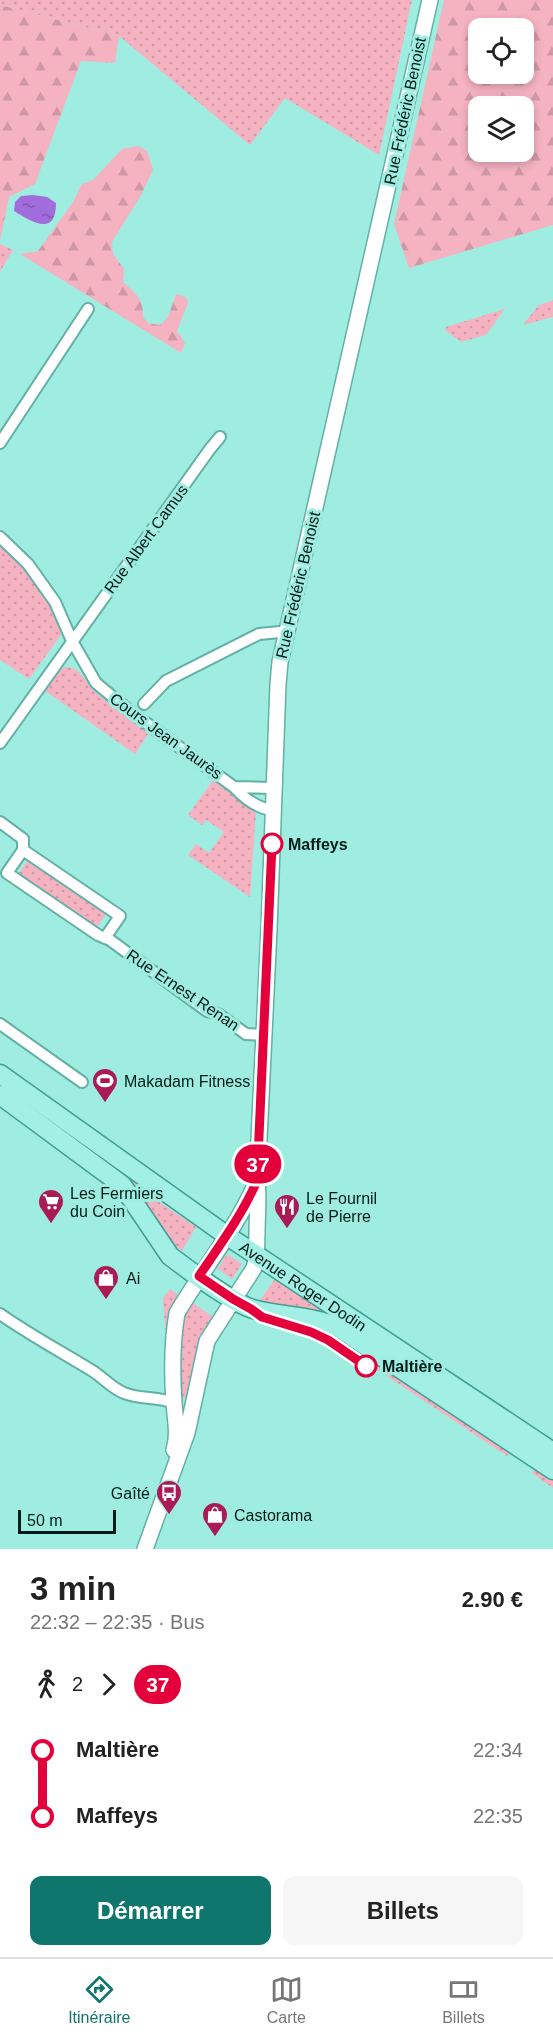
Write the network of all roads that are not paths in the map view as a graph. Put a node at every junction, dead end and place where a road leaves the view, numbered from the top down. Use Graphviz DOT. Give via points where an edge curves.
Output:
graph roads {
  1 [pos="430,0"];
  2 [pos="88,309"];
  3 [pos="220,438"];
  4 [pos="0,443"];
  5 [pos="0,537"];
  6 [pos="287,634"];
  7 [pos="72,642"];
  8 [pos="144,704"];
  9 [pos="0,743"];
  10 [pos="234,787"];
  11 [pos="274,788"];
  12 [pos="274,810"];
  13 [pos="0,822"];
  14 [pos="23,850"];
  15 [pos="105,938"];
  16 [pos="0,1024"];
  17 [pos="264,1035"];
  18 [pos="0,1074"];
  19 [pos="81,1082"];
  20 [pos="0,1095"];
  21 [pos="257,1181"];
  22 [pos="226,1235"];
  23 [pos="258,1255"];
  24 [pos="199,1276"];
  25 [pos="233,1299"];
  26 [pos="0,1314"];
  27 [pos="174,1403"];
  28 [pos="193,1410"];
  29 [pos="553,1452"];
  30 [pos="553,1470"];
  31 [pos="139,1549"];
  32 [pos="145,1549"];
  1 -- 6 [label="main road, Rue Frédéric Benoist"];
  2 -- 4 [label="street"];
  3 -- 7 [label="street, Rue Albert Camus"];
  5 -- 7 [label="street, Cours Jean Jaurès" via="28,564 55,603"];
  6 -- 8 [label="street" via="259,634 166,681"];
  6 -- 11 [label="main road, Rue Frédéric Benoist" via="278,684"];
  7 -- 9 [label="street, Rue Albert Camus"];
  7 -- 10 [label="street, Cours Jean Jaurès" via="96,683"];
  10 -- 11 [label="street, Cours Jean Jaurès"];
  10 -- 12 [label="street, Cours Jean Jaurès" via="259,806"];
  11 -- 12 [label="main road, Rue Frédéric Benoist"];
  12 -- 17 [label="main road, Rue Frédéric Benoist"];
  13 -- 14 [label="street" via="23,838"];
  14 -- 15 [label="street" via="120,916"];
  14 -- 15 [label="street, Rue Ernest Renan" via="7,873"];
  15 -- 17 [label="street, Rue Ernest Renan" via="207,1011 218,1014 246,1034"];
  16 -- 19 [label="street"];
  17 -- 21 [label="main road, Rue Frédéric Benoist"];
  18 -- 22 [label="main road, Avenue Roger Dodin"];
  20 -- 24 [label="main road, Avenue Roger Dodin" via="122,1185 171,1256"];
  21 -- 22 [label="main road, Rue Frédéric Benoist" via="247,1205"];
  21 -- 23 [label="main road, Rue Frédéric Benoist"];
  22 -- 23 [label="main road, Avenue Roger Dodin"];
  22 -- 24 [label="main road, Rue Frédéric Benoist"];
  23 -- 25 [label="main road"];
  23 -- 29 [label="main road, Avenue Roger Dodin"];
  24 -- 25 [label="main road, Avenue Roger Dodin"];
  24 -- 27 [label="main road, Rue Frédéric Benoist" via="177,1313 174,1326"];
  25 -- 28 [label="main road" via="207,1341"];
  25 -- 30 [label="main road, Avenue Roger Dodin" via="251,1309 326,1322 339,1328"];
  26 -- 27 [label="street" via="116,1389 135,1397"];
  27 -- 28 [label="main road"];
  27 -- 31 [label="main road, Rue Frédéric Benoist" via="176,1443"];
  28 -- 32 [label="main road"];
}
